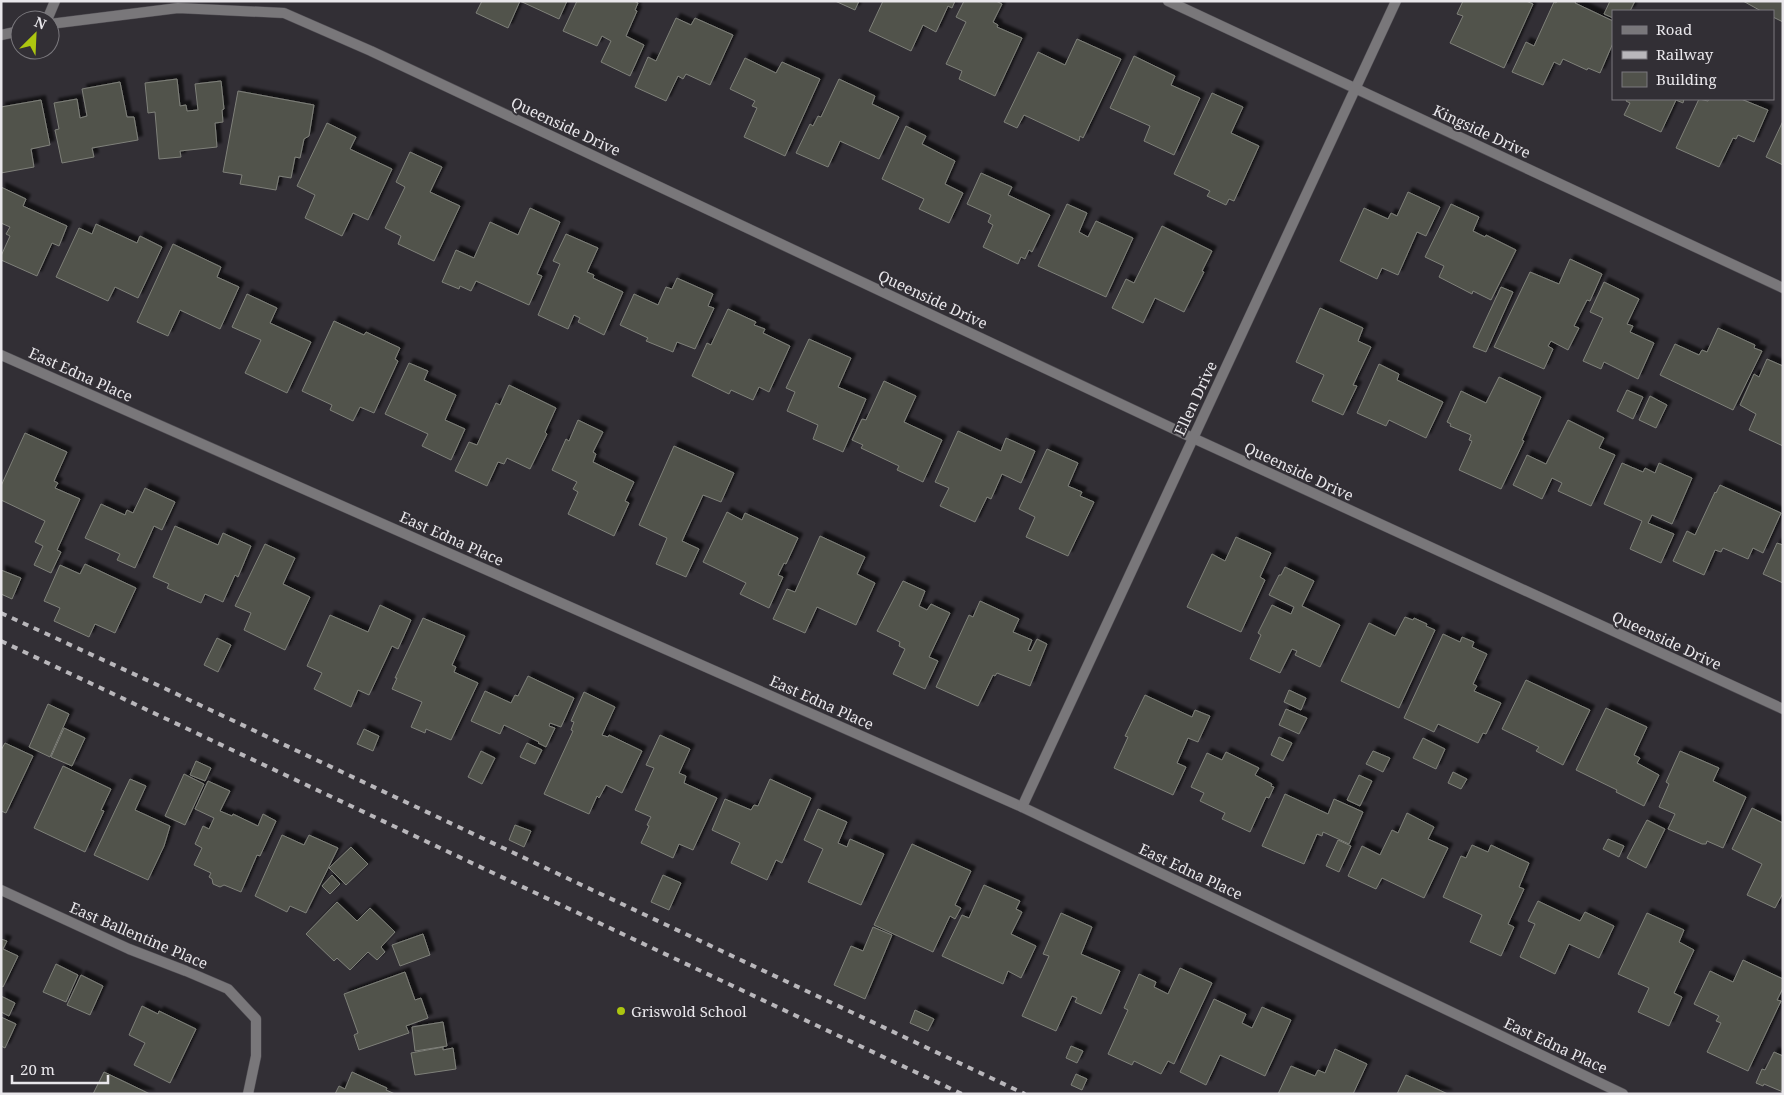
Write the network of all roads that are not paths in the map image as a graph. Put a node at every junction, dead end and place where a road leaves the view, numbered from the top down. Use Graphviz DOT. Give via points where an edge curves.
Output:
graph roads {
  1 [pos="1168,1"];
  2 [pos="1396,1"];
  3 [pos="60,23"];
  4 [pos="1355,89"];
  5 [pos="1783,288"];
  6 [pos="1,355"];
  7 [pos="1193,438"];
  8 [pos="1783,709"];
  9 [pos="1022,808"];
  10 [pos="1,890"];
  11 [pos="248,1094"];
  12 [pos="1623,1094"];
  1 -- 4 [label="street, Kingside Drive"];
  2 -- 4 [label="street, Ellen Drive"];
  3 -- 7 [label="street, Queenside Drive" via="178,8 284,13"];
  4 -- 5 [label="street, Kingside Drive"];
  4 -- 7 [label="street, Ellen Drive"];
  6 -- 9 [label="street, East Edna Place"];
  7 -- 8 [label="street, Queenside Drive"];
  7 -- 9 [label="street, Ellen Drive"];
  9 -- 12 [label="street, East Edna Place"];
  10 -- 11 [label="street, East Ballentine Place" via="129,949 228,989 256,1019 256,1056"];
}
